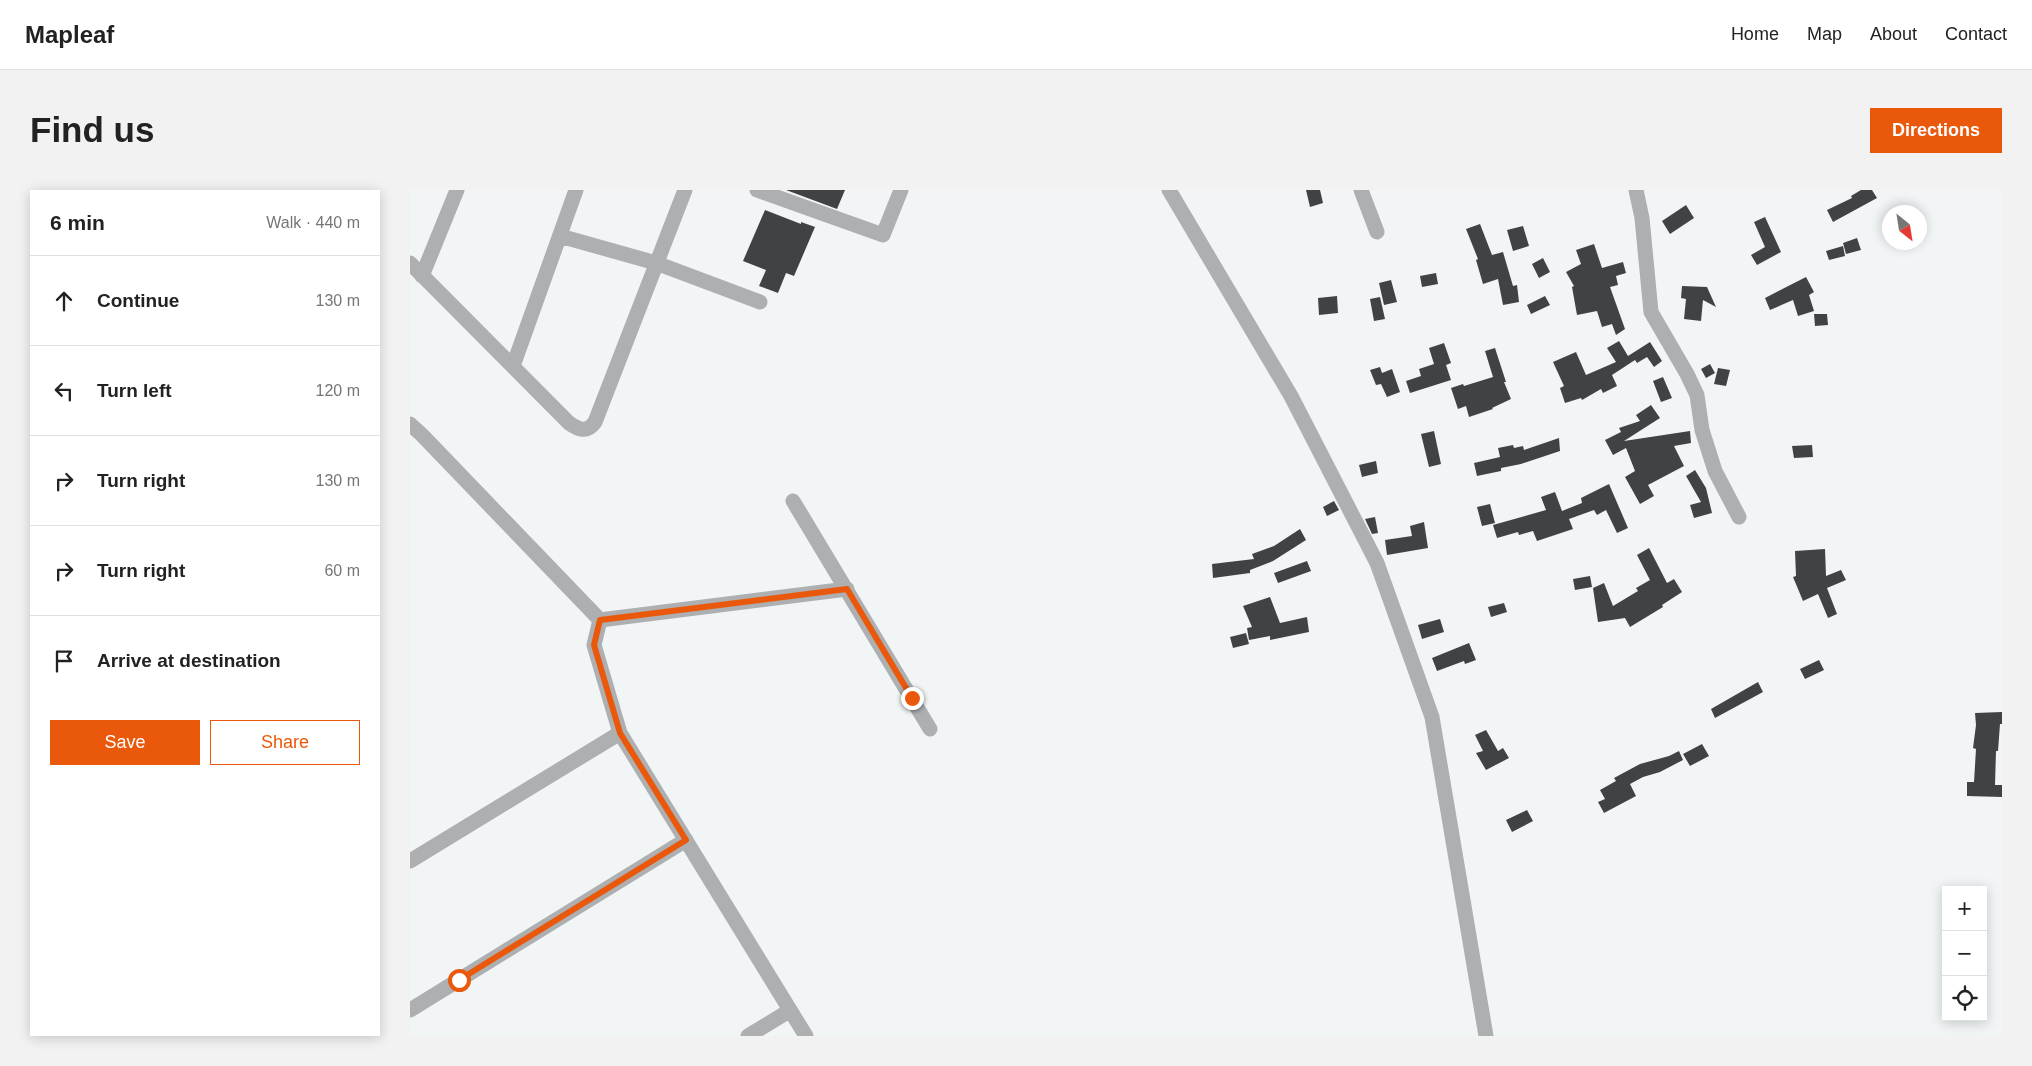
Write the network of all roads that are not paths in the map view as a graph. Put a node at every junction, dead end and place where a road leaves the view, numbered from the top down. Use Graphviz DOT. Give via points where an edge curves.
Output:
graph roads {
  1 [pos="457,190"];
  2 [pos="576,190"];
  3 [pos="685,190"];
  4 [pos="757,190"];
  5 [pos="901,190"];
  6 [pos="1170,190"];
  7 [pos="1361,190"];
  8 [pos="1636,190"];
  9 [pos="785,195"];
  10 [pos="1377,232"];
  11 [pos="560,236"];
  12 [pos="410,263"];
  13 [pos="656,264"];
  14 [pos="422,276"];
  15 [pos="760,302"];
  16 [pos="513,366"];
  17 [pos="410,424"];
  18 [pos="793,501"];
  19 [pos="1739,517"];
  20 [pos="847,589"];
  21 [pos="600,620"];
  22 [pos="930,729"];
  23 [pos="620,733"];
  24 [pos="686,840"];
  25 [pos="410,861"];
  26 [pos="410,1010"];
  27 [pos="789,1011"];
  28 [pos="748,1036"];
  29 [pos="806,1036"];
  30 [pos="1486,1036"];
  1 -- 14 [label="street"];
  2 -- 11 [label="street"];
  3 -- 13 [label="street"];
  4 -- 9 [label="street"];
  5 -- 9 [label="street" via="883,235"];
  6 -- 30 [label="street" via="1290,396 1377,563 1432,717"];
  7 -- 10 [label="street"];
  8 -- 19 [label="street" via="1642,218 1651,312 1697,395 1702,430 1715,471"];
  11 -- 13 [label="street"];
  11 -- 16 [label="street"];
  12 -- 14 [label="street"];
  13 -- 15 [label="street"];
  13 -- 16 [label="street" via="591,428 579,430 569,423"];
  14 -- 16 [label="street"];
  17 -- 21 [label="street"];
  18 -- 20 [label="street"];
  20 -- 21 [label="street"];
  20 -- 22 [label="street"];
  21 -- 23 [label="street" via="594,645"];
  23 -- 24 [label="street"];
  23 -- 25 [label="street"];
  24 -- 26 [label="street"];
  24 -- 27 [label="street"];
  27 -- 28 [label="street"];
  27 -- 29 [label="street"];
}
